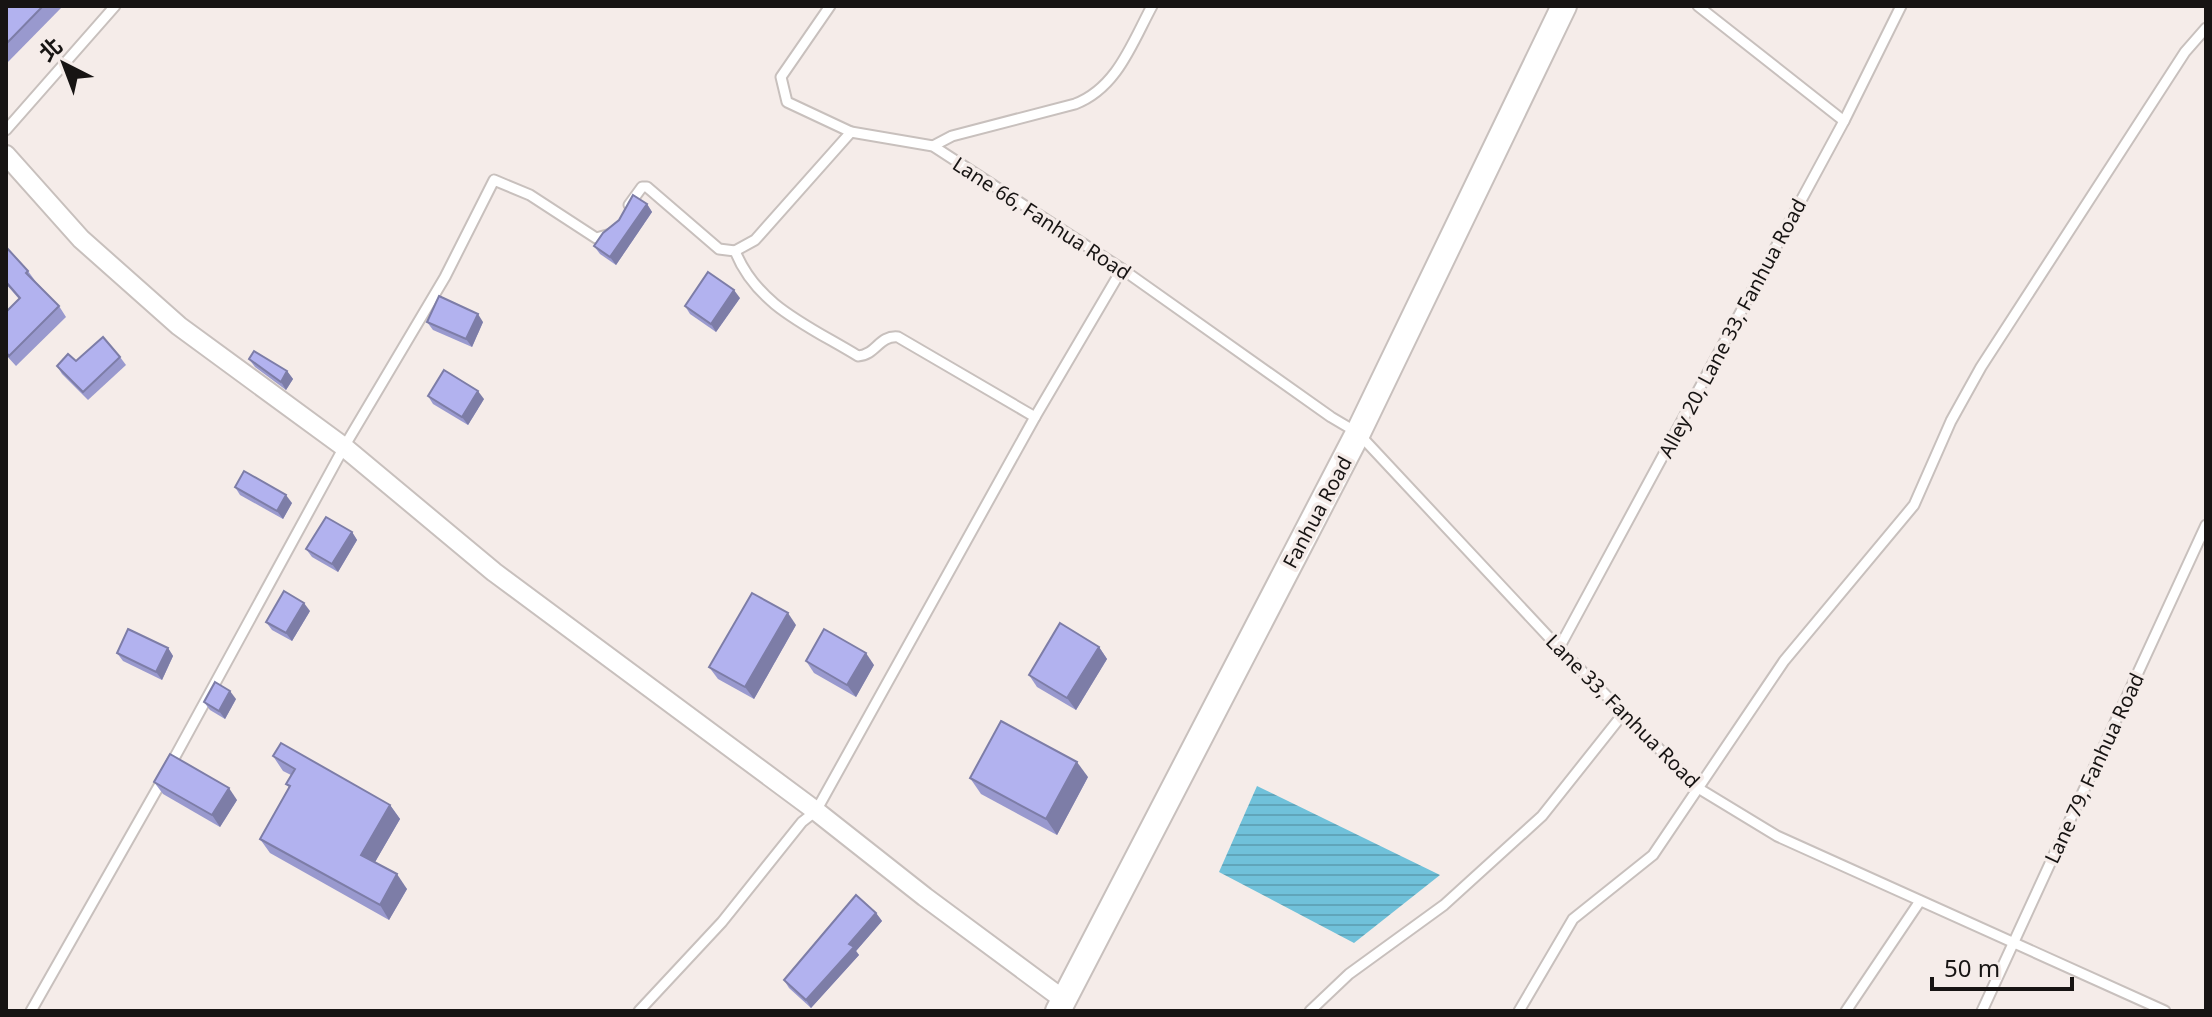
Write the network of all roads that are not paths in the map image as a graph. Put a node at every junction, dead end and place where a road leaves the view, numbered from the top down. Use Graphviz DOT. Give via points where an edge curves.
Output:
graph roads {
  1 [pos="115,6"];
  2 [pos="830,6"];
  3 [pos="1152,6"];
  4 [pos="1564,6"];
  5 [pos="1698,6"];
  6 [pos="1901,6"];
  7 [pos="2206,28"];
  8 [pos="1844,121"];
  9 [pos="6,130"];
  10 [pos="851,132"];
  11 [pos="933,146"];
  12 [pos="6,155"];
  13 [pos="735,251"];
  14 [pos="1122,269"];
  15 [pos="1035,417"];
  16 [pos="1358,433"];
  17 [pos="344,447"];
  18 [pos="2206,525"];
  19 [pos="1559,648"];
  20 [pos="1623,714"];
  21 [pos="1698,788"];
  22 [pos="816,811"];
  23 [pos="1920,901"];
  24 [pos="2013,944"];
  25 [pos="1061,1005"];
  26 [pos="31,1011"];
  27 [pos="639,1011"];
  28 [pos="1310,1011"];
  29 [pos="1519,1011"];
  30 [pos="1846,1011"];
  31 [pos="1982,1011"];
  32 [pos="2165,1011"];
  1 -- 9 [label="lane"];
  2 -- 10 [label="lane, Lane 66, Fanhua Road" via="781,77 787,102"];
  3 -- 11 [label="lane" via="1111,81 1094,96"];
  4 -- 16 [label="main road, Fanhua Road"];
  5 -- 8 [label="lane"];
  6 -- 8 [label="lane, Alley 20, Lane 33, Fanhua Road"];
  7 -- 21 [label="lane" via="2185,52 1981,367 1914,505 1784,661"];
  8 -- 19 [label="lane, Alley 20, Lane 33, Fanhua Road"];
  10 -- 11 [label="lane, Lane 66, Fanhua Road"];
  10 -- 13 [label="lane" via="755,240"];
  11 -- 14 [label="lane, Lane 66, Fanhua Road"];
  12 -- 17 [label="street" via="81,239 179,326"];
  13 -- 15 [label="lane" via="743,271 771,303 858,356 870,353 884,339 898,337"];
  13 -- 17 [label="lane" via="719,249 647,187 635,193 610,235 596,238 530,195 494,180 445,277"];
  14 -- 15 [label="lane"];
  14 -- 16 [label="lane, Lane 66, Fanhua Road"];
  15 -- 22 [label="lane"];
  16 -- 19 [label="lane, Lane 33, Fanhua Road"];
  16 -- 25 [label="main road, Fanhua Road"];
  17 -- 22 [label="street" via="494,572"];
  17 -- 26 [label="lane"];
  18 -- 24 [label="lane, Lane 79, Fanhua Road"];
  19 -- 20 [label="lane, Lane 33, Fanhua Road"];
  20 -- 21 [label="lane, Lane 33, Fanhua Road"];
  20 -- 28 [label="lane" via="1542,816 1444,905 1349,974"];
  21 -- 23 [label="lane, Lane 33, Fanhua Road" via="1777,836"];
  21 -- 29 [label="lane" via="1653,855 1573,919"];
  22 -- 25 [label="street"];
  22 -- 27 [label="lane"];
  23 -- 24 [label="lane, Lane 33, Fanhua Road"];
  23 -- 30 [label="lane"];
  24 -- 31 [label="lane, Lane 79, Fanhua Road"];
  24 -- 32 [label="lane, Lane 33, Fanhua Road"];
}
